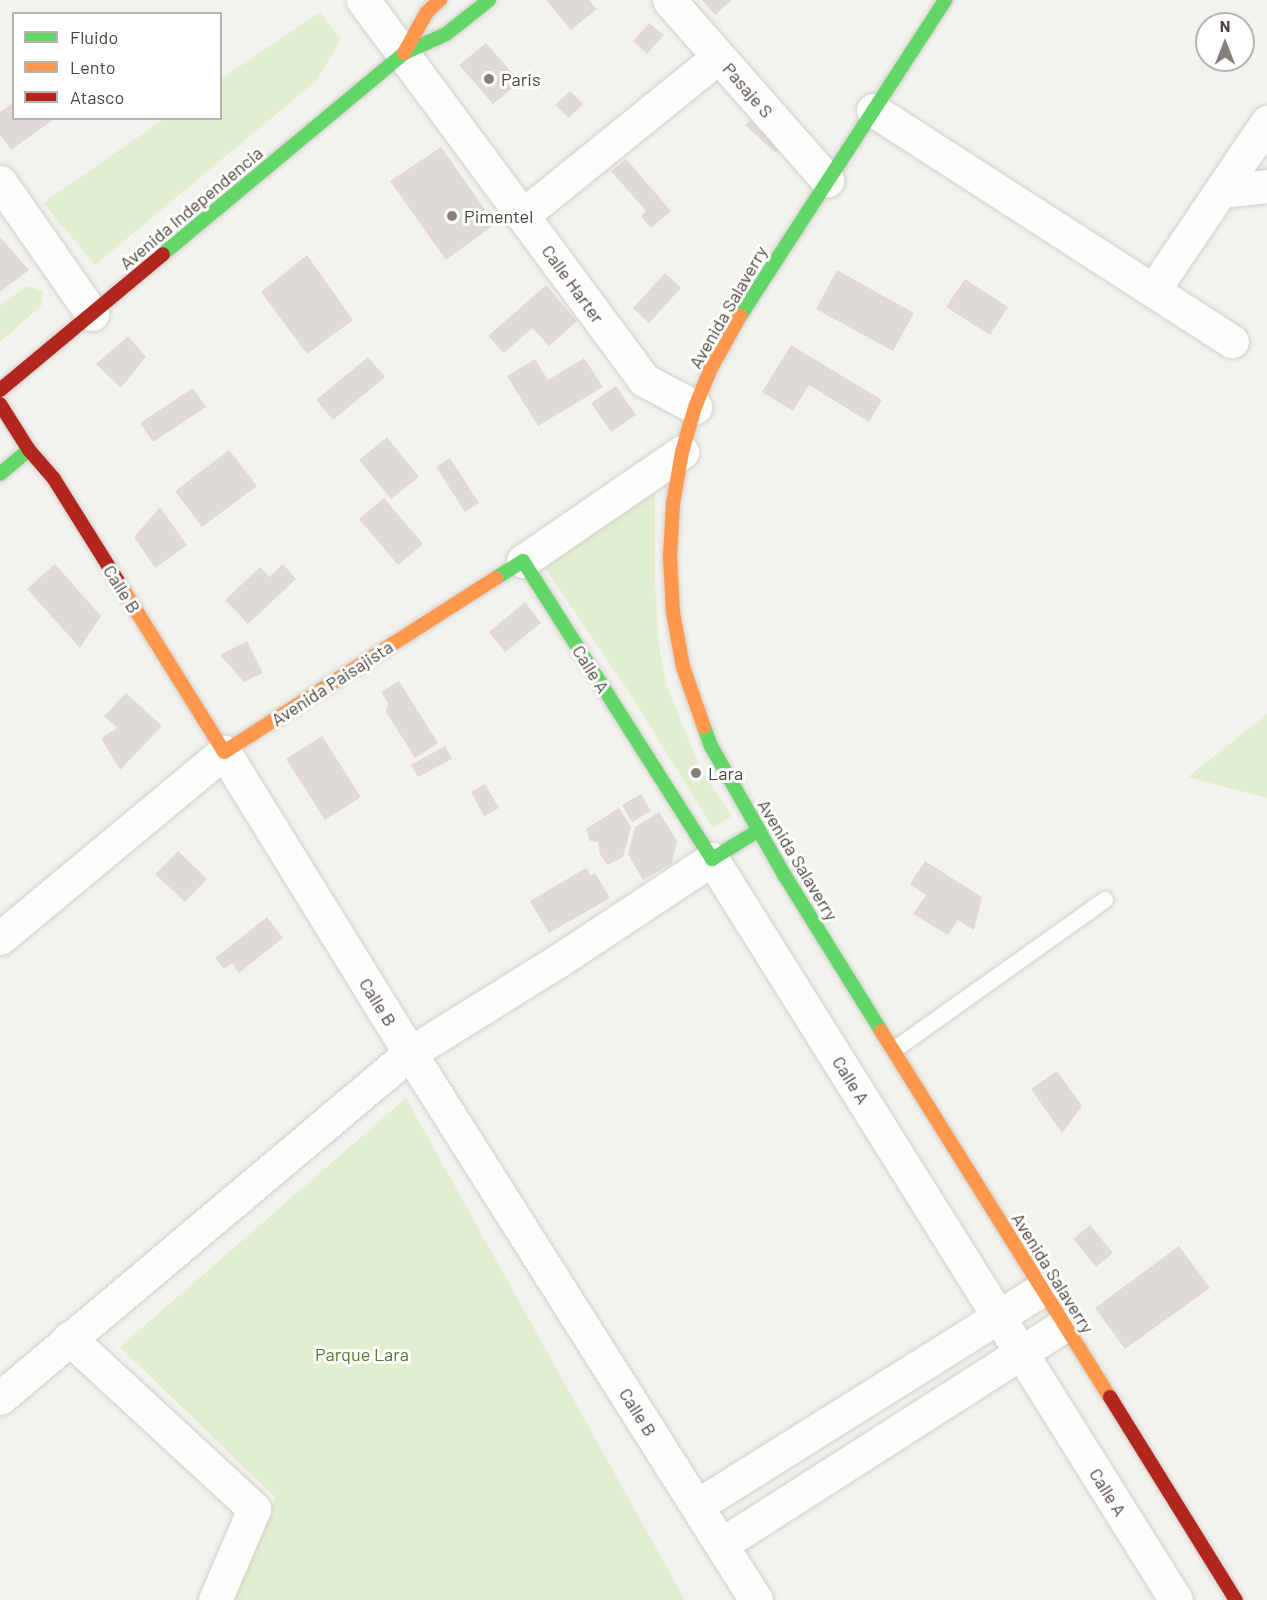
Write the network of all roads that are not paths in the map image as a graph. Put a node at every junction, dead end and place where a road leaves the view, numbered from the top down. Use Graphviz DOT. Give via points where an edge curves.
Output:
graph roads {
  1 [pos="363,0"];
  2 [pos="440,0"];
  3 [pos="489,0"];
  4 [pos="669,0"];
  5 [pos="945,0"];
  6 [pos="404,53"];
  7 [pos="718,57"];
  8 [pos="873,110"];
  9 [pos="1267,122"];
  10 [pos="827,180"];
  11 [pos="0,182"];
  12 [pos="1267,186"];
  13 [pos="1221,191"];
  14 [pos="523,215"];
  15 [pos="1154,290"];
  16 [pos="92,314"];
  17 [pos="1232,341"];
  18 [pos="0,390"];
  19 [pos="0,404"];
  20 [pos="696,407"];
  21 [pos="29,450"];
  22 [pos="682,452"];
  23 [pos="0,474"];
  24 [pos="523,561"];
  25 [pos="224,752"];
  26 [pos="759,830"];
  27 [pos="712,859"];
  28 [pos="1105,900"];
  29 [pos="0,939"];
  30 [pos="894,1050"];
  31 [pos="410,1053"];
  32 [pos="1042,1289"];
  33 [pos="998,1316"];
  34 [pos="1064,1324"];
  35 [pos="69,1338"];
  36 [pos="1020,1352"];
  37 [pos="0,1398"];
  38 [pos="698,1505"];
  39 [pos="722,1544"];
  40 [pos="215,1600"];
  41 [pos="756,1600"];
  42 [pos="1176,1600"];
  43 [pos="1236,1600"];
  1 -- 6 [label="street, Calle Harter"];
  2 -- 6 [label="main road, Avenida Independencia" via="427,12"];
  3 -- 6 [label="main road, Avenida Independencia" via="446,34"];
  4 -- 7 [label="street, Pasaje S"];
  5 -- 8 [label="main road, Avenida Salaverry"];
  6 -- 14 [label="street, Calle Harter"];
  6 -- 16 [label="main road, Avenida Independencia"];
  7 -- 10 [label="street, Pasaje S"];
  7 -- 14 [label="street"];
  8 -- 10 [label="main road, Avenida Salaverry"];
  8 -- 15 [label="street"];
  9 -- 13 [label="street"];
  10 -- 20 [label="main road, Avenida Salaverry" via="742,312 711,368"];
  11 -- 16 [label="street"];
  12 -- 13 [label="street"];
  13 -- 15 [label="street"];
  14 -- 20 [label="street, Calle Harter" via="644,380"];
  15 -- 17 [label="street"];
  16 -- 18 [label="main road, Avenida Independencia"];
  19 -- 21 [label="main road, Calle B"];
  20 -- 22 [label="main road, Avenida Salaverry"];
  21 -- 23 [label="main road"];
  21 -- 25 [label="main road, Calle B" via="54,479"];
  22 -- 24 [label="street, Avenida Paisajista"];
  22 -- 26 [label="main road, Avenida Salaverry" via="673,504 670,557 673,612 683,667 711,746"];
  24 -- 25 [label="main road, Avenida Paisajista"];
  24 -- 27 [label="main road, Calle A"];
  25 -- 29 [label="street, Avenida Paisajista"];
  25 -- 31 [label="street, Calle B"];
  26 -- 27 [label="main road"];
  26 -- 30 [label="main road, Avenida Salaverry"];
  27 -- 31 [label="street"];
  27 -- 33 [label="street, Calle A"];
  28 -- 30 [label="lane"];
  30 -- 32 [label="main road, Avenida Salaverry"];
  31 -- 35 [label="street"];
  31 -- 38 [label="street, Calle B"];
  32 -- 33 [label="street"];
  32 -- 34 [label="main road, Avenida Salaverry"];
  33 -- 36 [label="street, Calle A"];
  33 -- 38 [label="street"];
  34 -- 36 [label="street"];
  34 -- 43 [label="main road, Avenida Salaverry"];
  35 -- 37 [label="street"];
  35 -- 40 [label="street" via="254,1509"];
  36 -- 39 [label="street"];
  36 -- 42 [label="street, Calle A"];
  38 -- 39 [label="street, Calle B"];
  39 -- 41 [label="street, Calle B"];
}
